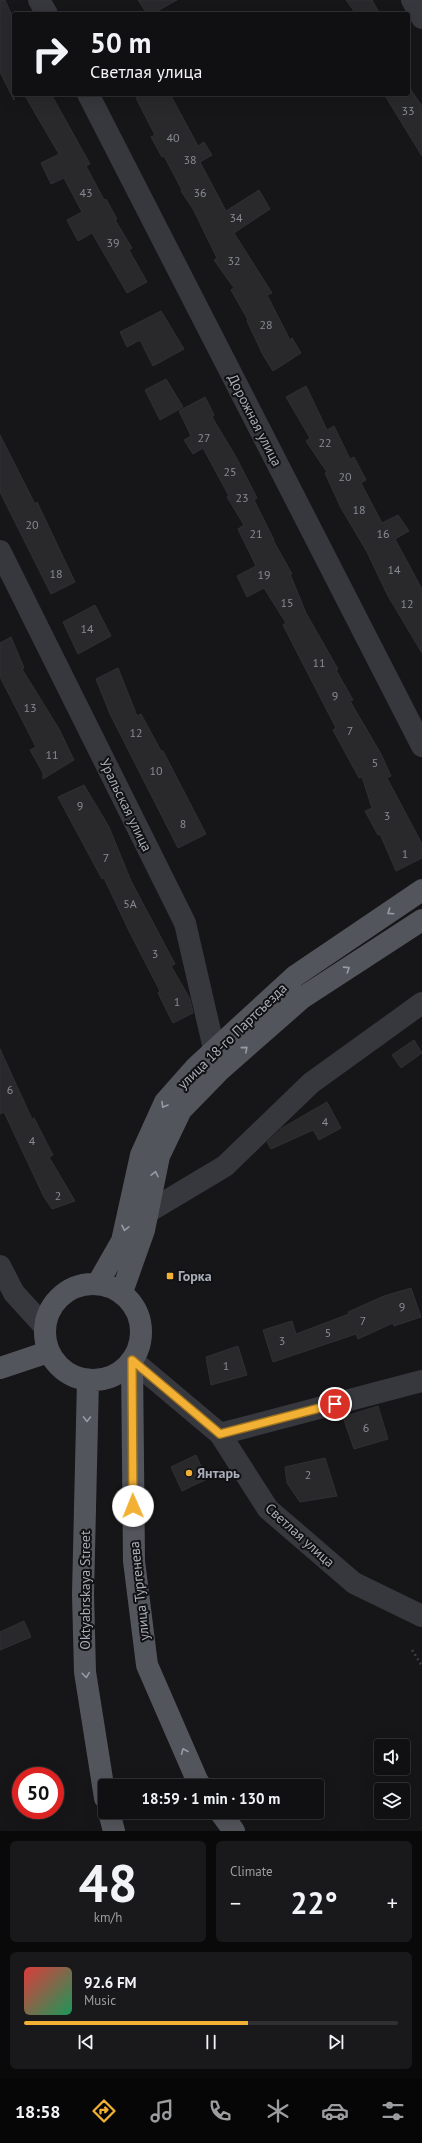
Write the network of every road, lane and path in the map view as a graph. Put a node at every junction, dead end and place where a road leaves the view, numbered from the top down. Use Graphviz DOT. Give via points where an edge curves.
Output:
graph roads {
  1 [pos="40,0"];
  2 [pos="412,0"];
  3 [pos="46,12"];
  4 [pos="422,18"];
  5 [pos="89,96"];
  6 [pos="0,550"];
  7 [pos="422,746"];
  8 [pos="422,890"];
  9 [pos="422,920"];
  10 [pos="422,1003"];
  11 [pos="216,1049"];
  12 [pos="219,1071"];
  13 [pos="148,1212"];
  14 [pos="0,1266"];
  15 [pos="98,1283"];
  16 [pos="122,1292"];
  17 [pos="44,1327"];
  18 [pos="48,1352"];
  19 [pos="132,1360"];
  20 [pos="0,1368"];
  21 [pos="88,1380"];
  22 [pos="422,1381"];
  23 [pos="220,1434"];
  24 [pos="422,1616"];
  25 [pos="412,1650"];
  26 [pos="422,1666"];
  27 [pos="102,1779"];
  28 [pos="197,1779"];
  29 [pos="111,1819"];
  30 [pos="225,1819"];
  31 [pos="114,1831"];
  32 [pos="234,1831"];
  1 -- 3 [label="street"];
  2 -- 4 [label="street"];
  5 -- 7 [label="street, Дорожная улица"];
  6 -- 11 [label="street, Уральская улица" via="185,923"];
  8 -- 11 [label="main road, улица 18-го Партсъезда, one-way" via="295,976"];
  12 -- 9 [label="main road, улица 18-го Партсъезда, one-way" via="302,998"];
  10 -- 13 [label="street" via="311,1083 225,1166"];
  11 -- 12 [label="street, Уральская улица"];
  11 -- 15 [label="main road, улица 18-го Партсъезда, one-way" via="165,1102 141,1155 122,1241"];
  13 -- 12 [label="main road, улица 18-го Партсъезда, one-way" via="159,1156 181,1110"];
  13 -- 16 [label="main road, улица 18-го Партсъезда"];
  14 -- 17 [label="street" via="14,1294"];
  15 -- 16 [label="main road"];
  15 -- 17 [label="main road" via="83,1284 68,1290 57,1299 48,1312"];
  16 -- 19 [label="main road" via="139,1316 142,1332 139,1347"];
  17 -- 18 [label="main road"];
  18 -- 20 [label="main road"];
  18 -- 21 [label="main road" via="64,1371"];
  19 -- 21 [label="main road" via="124,1370 113,1376 101,1380"];
  19 -- 23 [label="street, Светлая улица"];
  28 -- 19 [label="main road, улица Тургенева, one-way" via="147,1665 134,1561"];
  21 -- 27 [label="main road, Oktyabrskaya Street, one-way" via="83,1594 85,1672"];
  22 -- 23 [label="street"];
  23 -- 24 [label="street, Светлая улица" via="268,1509 354,1583"];
  25 -- 26 [label="path"];
  29 -- 31 [label="main road"];
  30 -- 32 [label="main road"];
}
